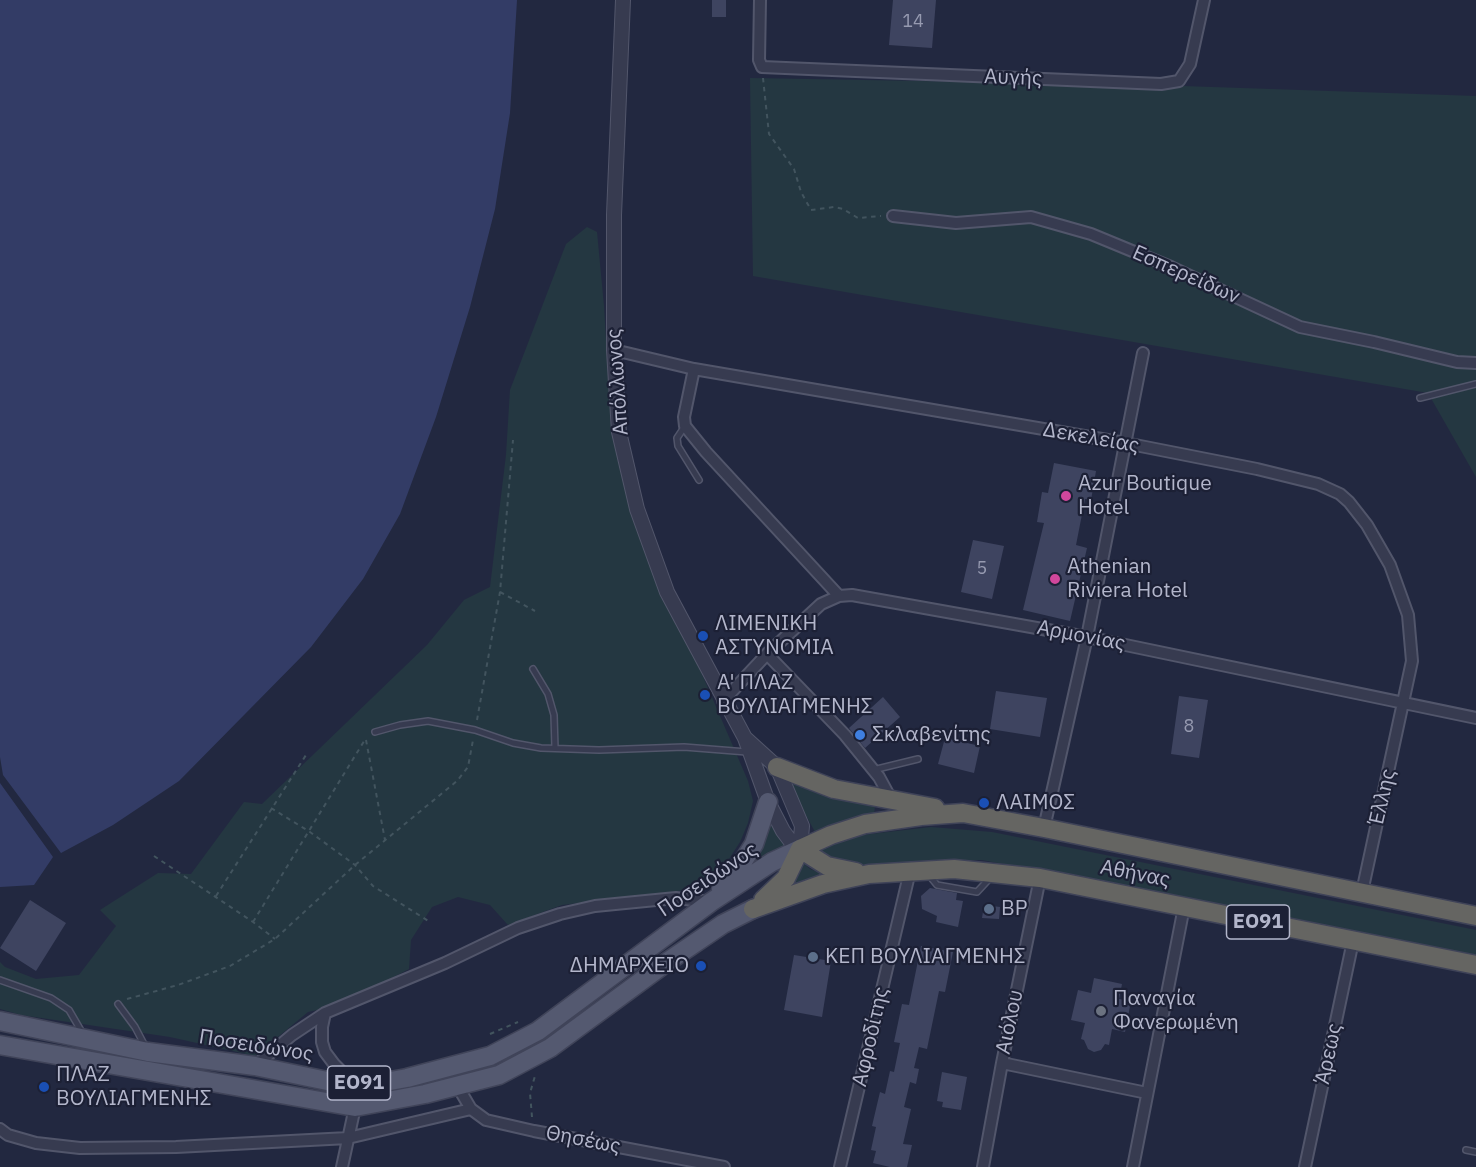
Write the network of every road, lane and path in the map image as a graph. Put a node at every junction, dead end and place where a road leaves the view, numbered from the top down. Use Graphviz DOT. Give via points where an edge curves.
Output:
graph roads {
  1 [pos="623,0"];
  2 [pos="760,0"];
  3 [pos="1204,0"];
  4 [pos="762,67"];
  5 [pos="893,216"];
  6 [pos="614,350"];
  7 [pos="1143,352"];
  8 [pos="1476,363"];
  9 [pos="694,369"];
  10 [pos="1476,384"];
  11 [pos="1420,398"];
  12 [pos="685,426"];
  13 [pos="513,440"];
  14 [pos="1125,443"];
  15 [pos="699,480"];
  16 [pos="500,592"];
  17 [pos="839,596"];
  18 [pos="535,611"];
  19 [pos="1087,637"];
  20 [pos="767,654"];
  21 [pos="533,669"];
  22 [pos="723,701"];
  23 [pos="1404,702"];
  24 [pos="1476,718"];
  25 [pos="475,730"];
  26 [pos="375,732"];
  27 [pos="745,738"];
  28 [pos="555,748"];
  29 [pos="752,753"];
  30 [pos="306,755"];
  31 [pos="918,759"];
  32 [pos="777,767"];
  33 [pos="873,770"];
  34 [pos="768,801"];
  35 [pos="892,801"];
  36 [pos="271,808"];
  37 [pos="963,813"];
  38 [pos="1044,828"];
  39 [pos="310,832"];
  40 [pos="385,840"];
  41 [pos="800,849"];
  42 [pos="154,856"];
  43 [pos="355,865"];
  44 [pos="917,871"];
  45 [pos="869,874"];
  46 [pos="1040,878"];
  47 [pos="1362,892"];
  48 [pos="216,896"];
  49 [pos="783,897"];
  50 [pos="711,902"];
  51 [pos="1184,907"];
  52 [pos="753,909"];
  53 [pos="1476,916"];
  54 [pos="254,922"];
  55 [pos="430,922"];
  56 [pos="275,939"];
  57 [pos="1353,941"];
  58 [pos="1476,965"];
  59 [pos="0,980"];
  60 [pos="118,1004"];
  61 [pos="325,1013"];
  62 [pos="2,1021"];
  63 [pos="521,1021"];
  64 [pos="490,1034"];
  65 [pos="86,1039"];
  66 [pos="0,1042"];
  67 [pos="148,1052"];
  68 [pos="1002,1063"];
  69 [pos="255,1066"];
  70 [pos="535,1076"];
  71 [pos="353,1083"];
  72 [pos="458,1087"];
  73 [pos="1147,1093"];
  74 [pos="355,1107"];
  75 [pos="471,1109"];
  76 [pos="0,1129"];
  77 [pos="534,1131"];
  78 [pos="348,1138"];
  79 [pos="1466,1150"];
  80 [pos="1476,1152"];
  81 [pos="342,1167"];
  82 [pos="722,1167"];
  83 [pos="840,1167"];
  84 [pos="983,1167"];
  85 [pos="1133,1167"];
  86 [pos="1305,1167"];
  1 -- 6 [label="street, Απόλλωνος" via="614,215"];
  2 -- 4 [label="street"];
  3 -- 4 [label="street, Αυγής" via="1190,64 1179,81 1161,84"];
  4 -- 5 [label="path" via="769,135 794,169 812,210 834,207 858,218"];
  5 -- 8 [label="street, Εσπερείδων" via="956,223 1031,217 1091,234 1161,262 1300,327"];
  6 -- 9 [label="street, Δεκελείας"];
  6 -- 22 [label="street, Απόλλωνος" via="619,432 637,509 668,592"];
  7 -- 14 [label="street"];
  9 -- 12 [label="street"];
  9 -- 14 [label="street, Δεκελείας"];
  10 -- 11 [label="lane"];
  12 -- 15 [label="lane" via="677,438 678,446"];
  12 -- 17 [label="street"];
  13 -- 16 [label="path"];
  14 -- 19 [label="street"];
  14 -- 23 [label="street, Δεκελείας" via="1318,484 1349,501 1390,565 1408,615 1412,661"];
  16 -- 18 [label="path"];
  16 -- 25 [label="path"];
  17 -- 19 [label="street, Αρμονίας" via="852,595"];
  17 -- 20 [label="street" via="821,604"];
  19 -- 23 [label="street, Αρμονίας"];
  19 -- 38 [label="street"];
  20 -- 22 [label="street"];
  20 -- 33 [label="street"];
  21 -- 28 [label="lane" via="548,694 554,715"];
  22 -- 27 [label="street, Απόλλωνος"];
  23 -- 24 [label="street, Αρμονίας"];
  23 -- 47 [label="street, Έλλης"];
  25 -- 26 [label="lane" via="428,721"];
  25 -- 28 [label="lane" via="513,743"];
  25 -- 40 [label="path" via="468,767 457,781"];
  27 -- 29 [label="street"];
  27 -- 32 [label="street"];
  28 -- 29 [label="lane" via="684,747"];
  29 -- 34 [label="street"];
  30 -- 36 [label="path"];
  31 -- 33 [label="lane"];
  32 -- 35 [label="highway" via="834,789"];
  32 -- 41 [label="street" via="802,826"];
  33 -- 35 [label="street"];
  34 -- 41 [label="street" via="783,831"];
  34 -- 50 [label="main road" via="754,844"];
  35 -- 37 [label="highway"];
  36 -- 39 [label="path"];
  36 -- 48 [label="path"];
  37 -- 38 [label="highway, Αθήνας / ΕΟ91"];
  37 -- 41 [label="highway, Αθήνας / ΕΟ91" via="865,824"];
  38 -- 47 [label="highway, Αθήνας / ΕΟ91"];
  39 -- 40 [label="path" via="366,738"];
  39 -- 43 [label="path"];
  39 -- 54 [label="path"];
  40 -- 43 [label="path"];
  41 -- 45 [label="highway" via="827,866"];
  41 -- 50 [label="main road, Ποσειδώνος / ΕΟ91" via="772,862"];
  41 -- 52 [label="highway" via="786,878"];
  42 -- 48 [label="path"];
  43 -- 55 [label="path" via="373,886"];
  43 -- 56 [label="path"];
  44 -- 45 [label="highway, Αθήνας / ΕΟ91"];
  44 -- 46 [label="highway, Αθήνας / ΕΟ91" via="954,869"];
  44 -- 83 [label="street, Αφροδίτης"];
  45 -- 49 [label="highway, Αθήνας / ΕΟ91"];
  46 -- 51 [label="highway, Αθήνας / ΕΟ91"];
  46 -- 68 [label="street, Αιόλου"];
  47 -- 53 [label="highway, Αθήνας / ΕΟ91"];
  48 -- 54 [label="path"];
  49 -- 52 [label="highway, Ποσειδώνος / ΕΟ91"];
  50 -- 61 [label="street" via="676,898 596,906 560,914 518,928"];
  50 -- 71 [label="main road, Ποσειδώνος / ΕΟ91" via="558,1017 500,1051 407,1078"];
  51 -- 57 [label="highway, Αθήνας / ΕΟ91"];
  51 -- 73 [label="street"];
  52 -- 72 [label="main road, Ποσειδώνος / ΕΟ91" via="667,962 550,1047 500,1075"];
  54 -- 56 [label="path"];
  56 -- 60 [label="path" via="230,966"];
  57 -- 58 [label="highway, Αθήνας / ΕΟ91"];
  57 -- 86 [label="street, Άρεως"];
  59 -- 65 [label="lane" via="51,998 69,1010"];
  60 -- 67 [label="lane"];
  61 -- 69 [label="street"];
  61 -- 71 [label="street" via="325,1052"];
  62 -- 65 [label="main road, Ποσειδώνος / ΕΟ91"];
  62 -- 66 [label="street"];
  63 -- 64 [label="path"];
  65 -- 67 [label="main road, Ποσειδώνος / ΕΟ91"];
  66 -- 74 [label="main road, Ποσειδώνος / ΕΟ91"];
  67 -- 69 [label="main road, Ποσειδώνος / ΕΟ91"];
  68 -- 73 [label="street"];
  68 -- 84 [label="street, Αιόλου"];
  69 -- 71 [label="main road, Ποσειδώνος / ΕΟ91"];
  70 -- 77 [label="path" via="530,1093"];
  72 -- 74 [label="main road, Ποσειδώνος / ΕΟ91"];
  72 -- 75 [label="street"];
  73 -- 85 [label="street"];
  74 -- 78 [label="street"];
  75 -- 77 [label="street, Θησέως" via="486,1120"];
  75 -- 78 [label="street"];
  76 -- 78 [label="street" via="36,1143 80,1148"];
  77 -- 82 [label="street, Θησέως"];
  78 -- 81 [label="street"];
  79 -- 80 [label="lane"];
}
